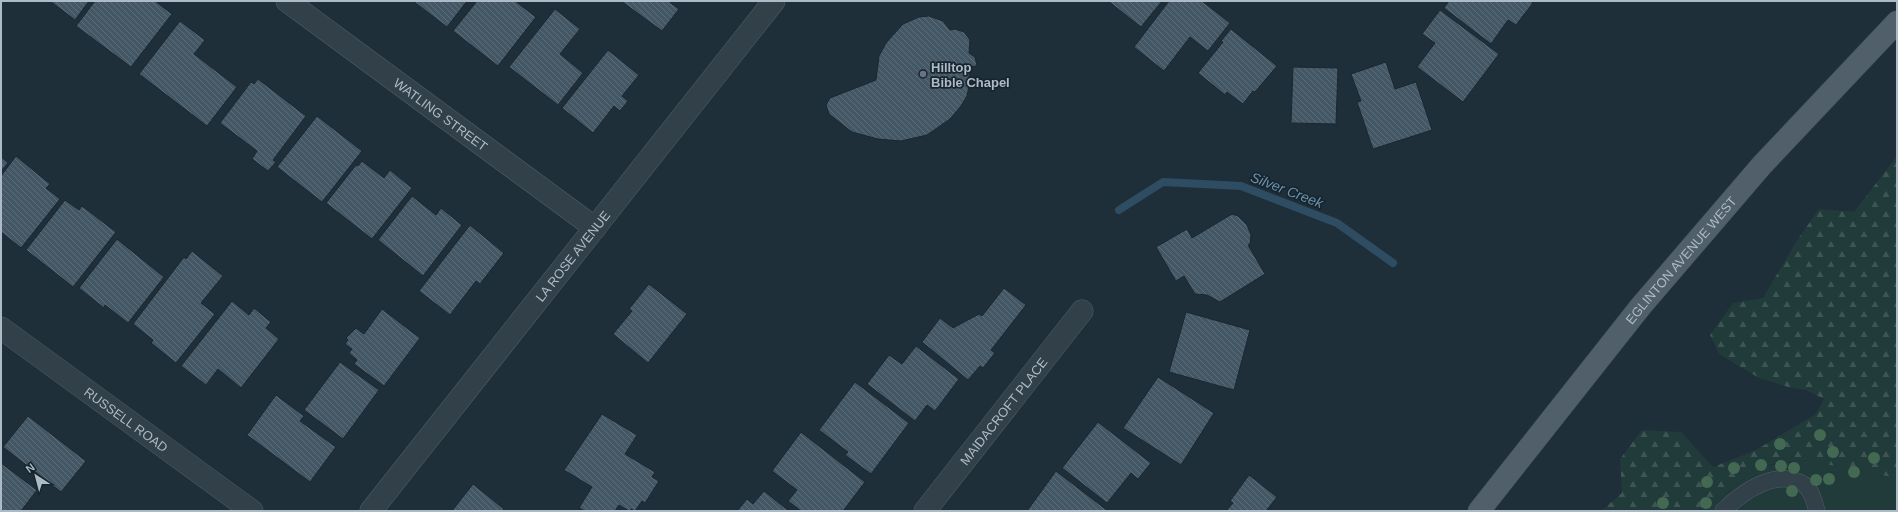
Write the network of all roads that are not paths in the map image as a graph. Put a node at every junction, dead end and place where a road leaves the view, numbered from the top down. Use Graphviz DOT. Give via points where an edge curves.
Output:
graph roads {
  1 [pos="287,1"];
  2 [pos="774,1"];
  3 [pos="1897,22"];
  4 [pos="595,228"];
  5 [pos="1082,311"];
  6 [pos="1,328"];
  7 [pos="252,511"];
  8 [pos="371,511"];
  9 [pos="925,511"];
  10 [pos="1479,511"];
  11 [pos="1724,511"];
  12 [pos="1817,511"];
  1 -- 4 [label="street, WATLING STREET"];
  2 -- 4 [label="street, LA ROSE AVENUE"];
  3 -- 10 [label="main road, EGLINTON AVENUE WEST" via="1762,165 1646,300"];
  4 -- 8 [label="street, LA ROSE AVENUE"];
  5 -- 9 [label="street, MAIDACROFT PLACE"];
  6 -- 7 [label="street, RUSSELL ROAD"];
  11 -- 12 [label="lane" via="1736,498 1752,488 1780,479 1804,484 1812,494"];
}
